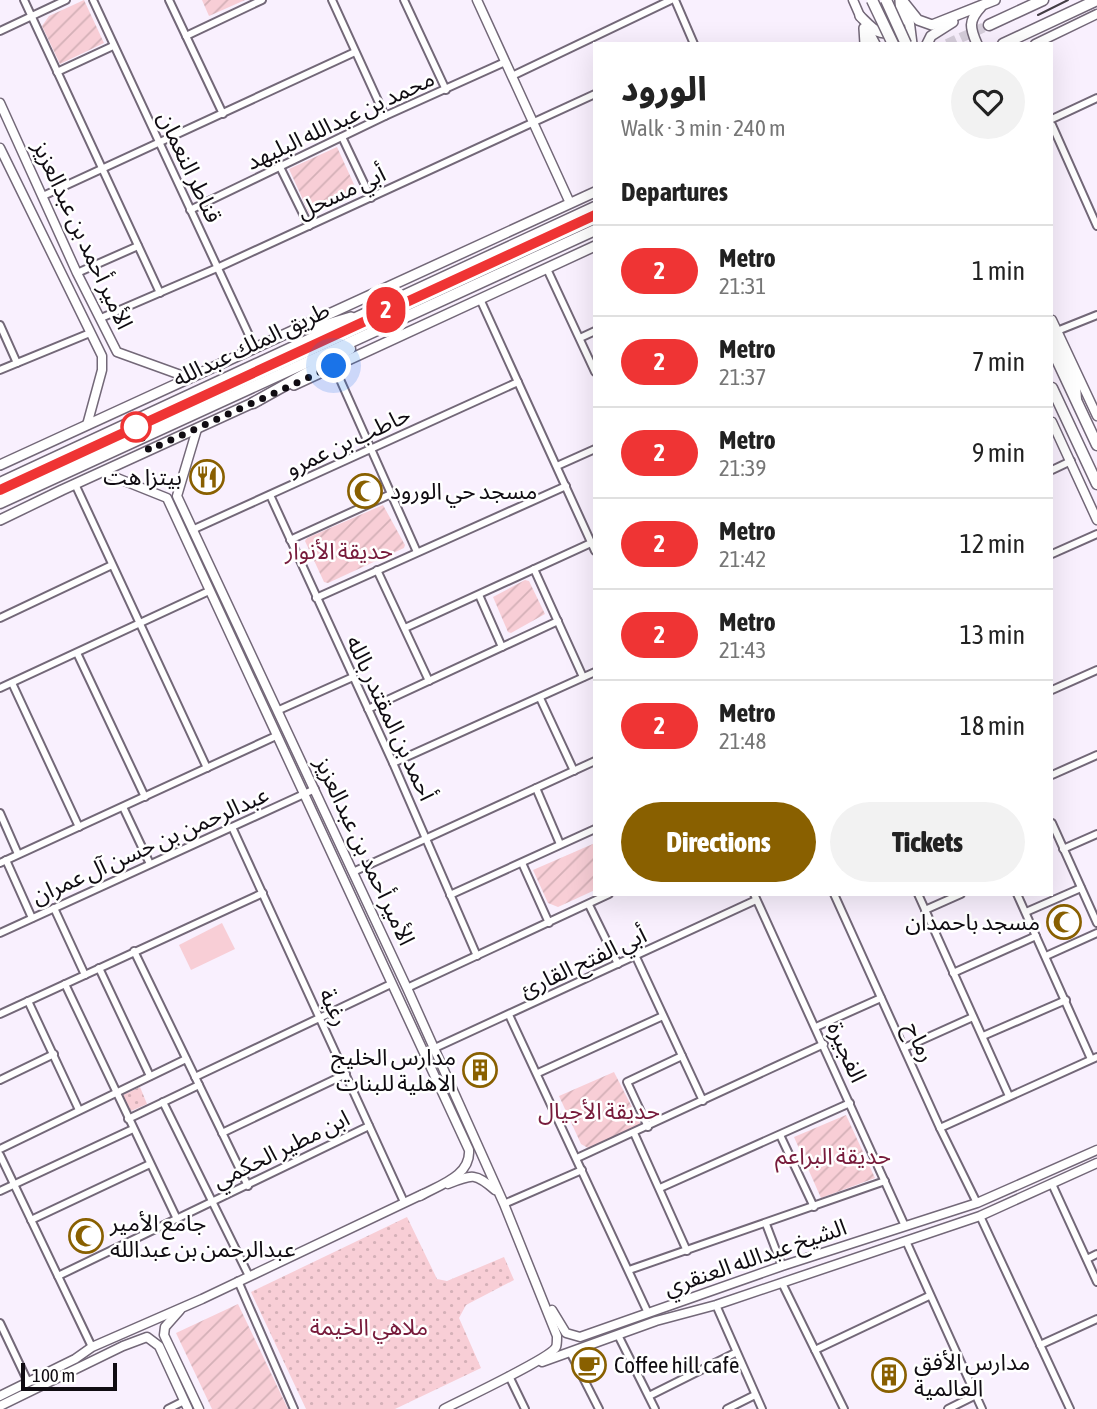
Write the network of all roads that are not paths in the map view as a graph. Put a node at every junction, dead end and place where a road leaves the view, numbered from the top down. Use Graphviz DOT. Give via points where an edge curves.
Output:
graph roads {
  1 [pos="24,0"];
  2 [pos="66,0"];
  3 [pos="93,0"];
  4 [pos="169,0"];
  5 [pos="262,0"];
  6 [pos="332,0"];
  7 [pos="404,0"];
  8 [pos="477,0"];
  9 [pos="673,0"];
  10 [pos="853,0"];
  11 [pos="872,0"];
  12 [pos="886,0"];
  13 [pos="901,0"];
  14 [pos="995,0"];
  15 [pos="1044,0"];
  16 [pos="1097,0"];
  17 [pos="981,3"];
  18 [pos="1097,14"];
  19 [pos="860,16"];
  20 [pos="32,17"];
  21 [pos="909,20"];
  22 [pos="989,25"];
  23 [pos="0,31"];
  24 [pos="186,36"];
  25 [pos="693,42"];
  26 [pos="865,42"];
  27 [pos="874,42"];
  28 [pos="882,42"];
  29 [pos="892,42"];
  30 [pos="905,42"];
  31 [pos="912,42"];
  32 [pos="924,42"];
  33 [pos="926,42"];
  34 [pos="976,42"];
  35 [pos="1007,42"];
  36 [pos="1039,42"];
  37 [pos="113,46"];
  38 [pos="355,52"];
  39 [pos="505,62"];
  40 [pos="57,72"];
  41 [pos="512,76"];
  42 [pos="446,90"];
  43 [pos="593,95"];
  44 [pos="1097,98"];
  45 [pos="0,103"];
  46 [pos="223,114"];
  47 [pos="385,116"];
  48 [pos="1053,119"];
  49 [pos="533,123"];
  50 [pos="1053,127"];
  51 [pos="342,137"];
  52 [pos="160,143"];
  53 [pos="0,148"];
  54 [pos="22,150"];
  55 [pos="5,158"];
  56 [pos="281,167"];
  57 [pos="102,169"];
  58 [pos="593,193"];
  59 [pos="43,196"];
  60 [pos="371,198"];
  61 [pos="570,203"];
  62 [pos="593,205"];
  63 [pos="190,210"];
  64 [pos="309,226"];
  65 [pos="1097,226"];
  66 [pos="593,231"];
  67 [pos="593,237"];
  68 [pos="138,246"];
  69 [pos="558,247"];
  70 [pos="593,247"];
  71 [pos="217,268"];
  72 [pos="547,269"];
  73 [pos="77,273"];
  74 [pos="160,293"];
  75 [pos="480,299"];
  76 [pos="366,312"];
  77 [pos="1097,314"];
  78 [pos="101,318"];
  79 [pos="0,325"];
  80 [pos="380,328"];
  81 [pos="593,332"];
  82 [pos="1054,332"];
  83 [pos="90,333"];
  84 [pos="580,338"];
  85 [pos="272,341"];
  86 [pos="255,348"];
  87 [pos="1053,351"];
  88 [pos="17,363"];
  89 [pos="334,366"];
  90 [pos="593,367"];
  91 [pos="0,370"];
  92 [pos="190,378"];
  93 [pos="518,382"];
  94 [pos="1053,390"];
  95 [pos="1077,400"];
  96 [pos="253,403"];
  97 [pos="1097,416"];
  98 [pos="1053,424"];
  99 [pos="87,425"];
  100 [pos="197,429"];
  101 [pos="1097,444"];
  102 [pos="371,449"];
  103 [pos="593,450"];
  104 [pos="1071,461"];
  105 [pos="0,465"];
  106 [pos="557,466"];
  107 [pos="1053,470"];
  108 [pos="102,472"];
  109 [pos="0,483"];
  110 [pos="75,484"];
  111 [pos="1097,484"];
  112 [pos="566,486"];
  113 [pos="62,489"];
  114 [pos="391,494"];
  115 [pos="270,495"];
  116 [pos="0,503"];
  117 [pos="0,514"];
  118 [pos="0,520"];
  119 [pos="1097,520"];
  120 [pos="192,530"];
  121 [pos="1097,534"];
  122 [pos="290,540"];
  123 [pos="591,543"];
  124 [pos="593,547"];
  125 [pos="416,552"];
  126 [pos="1053,554"];
  127 [pos="112,565"];
  128 [pos="534,569"];
  129 [pos="377,570"];
  130 [pos="209,592"];
  131 [pos="479,596"];
  132 [pos="317,598"];
  133 [pos="0,618"];
  134 [pos="558,621"];
  135 [pos="140,624"];
  136 [pos="405,628"];
  137 [pos="502,647"];
  138 [pos="77,653"];
  139 [pos="1097,670"];
  140 [pos="593,673"];
  141 [pos="353,677"];
  142 [pos="583,677"];
  143 [pos="429,681"];
  144 [pos="12,683"];
  145 [pos="0,688"];
  146 [pos="1053,690"];
  147 [pos="540,698"];
  148 [pos="368,709"];
  149 [pos="279,710"];
  150 [pos="276,736"];
  151 [pos="1097,755"];
  152 [pos="593,762"];
  153 [pos="393,763"];
  154 [pos="207,768"];
  155 [pos="574,771"];
  156 [pos="1053,775"];
  157 [pos="536,788"];
  158 [pos="315,789"];
  159 [pos="303,794"];
  160 [pos="145,797"];
  161 [pos="123,807"];
  162 [pos="0,813"];
  163 [pos="1053,825"];
  164 [pos="79,827"];
  165 [pos="232,827"];
  166 [pos="593,830"];
  167 [pos="1097,834"];
  168 [pos="427,839"];
  169 [pos="560,844"];
  170 [pos="340,845"];
  171 [pos="1063,849"];
  172 [pos="329,850"];
  173 [pos="19,854"];
  174 [pos="3,861"];
  175 [pos="522,863"];
  176 [pos="150,864"];
  177 [pos="353,873"];
  178 [pos="1081,888"];
  179 [pos="263,893"];
  180 [pos="450,895"];
  181 [pos="605,896"];
  182 [pos="835,896"];
  183 [pos="919,896"];
  184 [pos="956,896"];
  185 [pos="1018,896"];
  186 [pos="755,897"];
  187 [pos="589,905"];
  188 [pos="54,908"];
  189 [pos="925,910"];
  190 [pos="1026,912"];
  191 [pos="1095,912"];
  192 [pos="32,918"];
  193 [pos="549,923"];
  194 [pos="1097,923"];
  195 [pos="0,933"];
  196 [pos="1097,933"];
  197 [pos="1036,936"];
  198 [pos="134,951"];
  199 [pos="477,956"];
  200 [pos="1046,956"];
  201 [pos="636,957"];
  202 [pos="618,964"];
  203 [pos="99,968"];
  204 [pos="953,972"];
  205 [pos="85,975"];
  206 [pos="65,984"];
  207 [pos="391,984"];
  208 [pos="407,988"];
  209 [pos="881,998"];
  210 [pos="1066,1000"];
  211 [pos="28,1001"];
  212 [pos="0,1014"];
  213 [pos="509,1014"];
  214 [pos="663,1016"];
  215 [pos="973,1017"];
  216 [pos="320,1018"];
  217 [pos="816,1027"];
  218 [pos="983,1036"];
  219 [pos="824,1044"];
  220 [pos="904,1048"];
  221 [pos="434,1049"];
  222 [pos="424,1053"];
  223 [pos="54,1054"];
  224 [pos="682,1056"];
  225 [pos="1094,1058"];
  226 [pos="186,1059"];
  227 [pos="538,1073"];
  228 [pos="346,1074"];
  229 [pos="150,1076"];
  230 [pos="195,1077"];
  231 [pos="0,1080"];
  232 [pos="199,1085"];
  233 [pos="116,1092"];
  234 [pos="1009,1096"];
  235 [pos="704,1101"];
  236 [pos="163,1102"];
  237 [pos="850,1103"];
  238 [pos="79,1110"];
  239 [pos="128,1118"];
  240 [pos="369,1126"];
  241 [pos="648,1126"];
  242 [pos="940,1128"];
  243 [pos="133,1129"];
  244 [pos="222,1132"];
  245 [pos="634,1133"];
  246 [pos="780,1135"];
  247 [pos="0,1149"];
  248 [pos="1097,1150"];
  249 [pos="0,1156"];
  250 [pos="578,1158"];
  251 [pos="1097,1163"];
  252 [pos="150,1164"];
  253 [pos="582,1170"];
  254 [pos="885,1181"];
  255 [pos="1052,1184"];
  256 [pos="14,1185"];
  257 [pos="248,1185"];
  258 [pos="660,1188"];
  259 [pos="0,1191"];
  260 [pos="499,1194"];
  261 [pos="420,1196"];
  262 [pos="212,1202"];
  263 [pos="404,1202"];
  264 [pos="977,1203"];
  265 [pos="504,1204"];
  266 [pos="814,1207"];
  267 [pos="980,1216"];
  268 [pos="177,1219"];
  269 [pos="31,1220"];
  270 [pos="766,1224"];
  271 [pos="905,1226"];
  272 [pos="906,1241"];
  273 [pos="687,1251"];
  274 [pos="1097,1254"];
  275 [pos="1087,1259"];
  276 [pos="782,1266"];
  277 [pos="629,1270"];
  278 [pos="58,1276"];
  279 [pos="249,1276"];
  280 [pos="238,1281"];
  281 [pos="1097,1282"];
  282 [pos="782,1283"];
  283 [pos="540,1289"];
  284 [pos="929,1296"];
  285 [pos="682,1302"];
  286 [pos="716,1305"];
  287 [pos="183,1306"];
  288 [pos="688,1312"];
  289 [pos="650,1313"];
  290 [pos="1097,1319"];
  291 [pos="656,1321"];
  292 [pos="0,1323"];
  293 [pos="618,1335"];
  294 [pos="1040,1345"];
  295 [pos="92,1347"];
  296 [pos="814,1350"];
  297 [pos="570,1352"];
  298 [pos="735,1353"];
  299 [pos="78,1363"];
  300 [pos="523,1369"];
  301 [pos="63,1370"];
  302 [pos="509,1376"];
  303 [pos="28,1382"];
  304 [pos="755,1395"];
  305 [pos="976,1395"];
  306 [pos="649,1396"];
  307 [pos="1,1404"];
  308 [pos="186,1405"];
  309 [pos="168,1409"];
  310 [pos="199,1409"];
  311 [pos="294,1409"];
  312 [pos="443,1409"];
  313 [pos="525,1409"];
  314 [pos="598,1409"];
  315 [pos="655,1409"];
  316 [pos="727,1409"];
  317 [pos="762,1409"];
  318 [pos="844,1409"];
  319 [pos="948,1409"];
  320 [pos="982,1409"];
  321 [pos="1070,1409"];
  1 -- 20 [label="street"];
  2 -- 20 [label="street"];
  3 -- 37 [label="street, قناطر النعمان"];
  4 -- 24 [label="street"];
  5 -- 24 [label="street"];
  6 -- 38 [label="street"];
  7 -- 42 [label="street"];
  8 -- 39 [label="street"];
  9 -- 25 [label="street"];
  9 -- 41 [label="street"];
  10 -- 19 [label="street"];
  11 -- 29 [label="main road, bridge"];
  12 -- 30 [label="main road, bridge"];
  13 -- 17 [label="main road" via="918,20 932,25"];
  13 -- 19 [label="main road" via="901,22 892,31 875,32"];
  13 -- 21 [label="main road"];
  14 -- 17 [label="main road"];
  15 -- 22 [label="main road"];
  16 -- 35 [label="main road"];
  17 -- 33 [label="main road"];
  17 -- 34 [label="main road" via="970,23"];
  18 -- 36 [label="street"];
  19 -- 26 [label="main road"];
  19 -- 27 [label="main road"];
  19 -- 28 [label="main road"];
  20 -- 23 [label="street"];
  20 -- 40 [label="street"];
  21 -- 31 [label="main road"];
  21 -- 32 [label="main road"];
  24 -- 46 [label="street"];
  37 -- 40 [label="street"];
  37 -- 52 [label="street, قناطر النعمان"];
  38 -- 46 [label="street"];
  38 -- 47 [label="street"];
  39 -- 41 [label="street"];
  39 -- 42 [label="street, محمد بن عبدالله البليهد"];
  40 -- 57 [label="street"];
  41 -- 49 [label="street"];
  42 -- 47 [label="street, محمد بن عبدالله البليهد"];
  43 -- 49 [label="street, أبي مسحل"];
  44 -- 48 [label="street"];
  45 -- 54 [label="street, الأمير أحمد بن عبدالعزيز"];
  46 -- 52 [label="street"];
  47 -- 51 [label="street, محمد بن عبدالله البليهد"];
  49 -- 60 [label="street, أبي مسحل"];
  49 -- 61 [label="street"];
  50 -- 65 [label="street"];
  51 -- 56 [label="street, محمد بن عبدالله البليهد"];
  51 -- 60 [label="street"];
  52 -- 57 [label="street"];
  52 -- 63 [label="street, قناطر النعمان"];
  53 -- 55 [label="street, الأمير أحمد بن عبدالعزيز"];
  54 -- 55 [label="street"];
  54 -- 59 [label="street, الأمير أحمد بن عبدالعزيز"];
  55 -- 83 [label="street, الأمير أحمد بن عبدالعزيز"];
  56 -- 63 [label="street, محمد بن عبدالله البليهد"];
  56 -- 64 [label="street"];
  57 -- 59 [label="street"];
  57 -- 68 [label="street"];
  58 -- 61 [label="main road"];
  59 -- 73 [label="street, الأمير أحمد بن عبدالعزيز"];
  60 -- 64 [label="street, أبي مسحل"];
  61 -- 85 [label="main road"];
  62 -- 76 [label="main road, طريق الملك عبدالله"];
  63 -- 71 [label="street, قناطر النعمان"];
  64 -- 71 [label="street, أبي مسحل"];
  66 -- 69 [label="main road, طريق الملك عبدالله"];
  67 -- 69 [label="main road"];
  68 -- 73 [label="street"];
  68 -- 74 [label="street"];
  69 -- 80 [label="main road, طريق الملك عبدالله"];
  70 -- 72 [label="main road"];
  71 -- 74 [label="street, أبي مسحل"];
  71 -- 86 [label="street, قناطر النعمان"];
  72 -- 75 [label="main road"];
  72 -- 84 [label="street"];
  73 -- 78 [label="street, الأمير أحمد بن عبدالعزيز"];
  74 -- 78 [label="street, أبي مسحل"];
  75 -- 89 [label="main road"];
  75 -- 93 [label="street"];
  76 -- 85 [label="main road"];
  76 -- 109 [label="main road, طريق الملك عبدالله"];
  77 -- 82 [label="street"];
  78 -- 92 [label="street, الأمير أحمد بن عبدالعزيز" via="117,352"];
  79 -- 88 [label="street"];
  80 -- 96 [label="main road" via="357,346"];
  80 -- 116 [label="main road, طريق الملك عبدالله"];
  81 -- 84 [label="street"];
  82 -- 95 [label="street" via="1076,386"];
  82 -- 97 [label="street"];
  83 -- 88 [label="street"];
  83 -- 99 [label="street, الأمير أحمد بن عبدالعزيز" via="102,356 102,370"];
  84 -- 90 [label="street"];
  85 -- 86 [label="main road"];
  86 -- 92 [label="main road"];
  87 -- 95 [label="main road"];
  88 -- 91 [label="street"];
  89 -- 96 [label="main road"];
  89 -- 102 [label="street"];
  92 -- 99 [label="main road"];
  93 -- 102 [label="street, حاطب بن عمرو"];
  93 -- 106 [label="street"];
  94 -- 111 [label="main road"];
  95 -- 101 [label="main road"];
  96 -- 100 [label="main road"];
  98 -- 104 [label="street"];
  99 -- 105 [label="main road"];
  100 -- 108 [label="main road"];
  100 -- 120 [label="street, الأمير أحمد بن عبدالعزيز" via="177,496"];
  102 -- 114 [label="street"];
  102 -- 115 [label="street, حاطب بن عمرو"];
  103 -- 106 [label="street"];
  104 -- 107 [label="street"];
  104 -- 119 [label="street"];
  106 -- 112 [label="street"];
  108 -- 110 [label="main road"];
  108 -- 130 [label="street, الأمير أحمد بن عبدالعزيز" via="167,498"];
  110 -- 113 [label="main road"];
  110 -- 127 [label="street"];
  112 -- 123 [label="street"];
  112 -- 125 [label="street"];
  113 -- 117 [label="main road"];
  113 -- 118 [label="main road"];
  114 -- 122 [label="street"];
  114 -- 125 [label="street"];
  115 -- 120 [label="street, حاطب بن عمرو"];
  115 -- 122 [label="street, أحمد بن المقتدر بالله"];
  120 -- 149 [label="street, الأمير أحمد بن عبدالعزيز"];
  121 -- 126 [label="street"];
  122 -- 132 [label="street, أحمد بن المقتدر بالله"];
  123 -- 124 [label="street"];
  123 -- 128 [label="street"];
  125 -- 129 [label="street"];
  127 -- 133 [label="street"];
  127 -- 135 [label="street"];
  128 -- 131 [label="street"];
  128 -- 134 [label="street"];
  129 -- 132 [label="street"];
  129 -- 136 [label="street"];
  130 -- 135 [label="street"];
  130 -- 150 [label="street, الأمير أحمد بن عبدالعزيز"];
  131 -- 136 [label="street"];
  131 -- 137 [label="street"];
  132 -- 141 [label="street, أحمد بن المقتدر بالله"];
  134 -- 137 [label="street"];
  134 -- 142 [label="street"];
  135 -- 138 [label="street"];
  135 -- 154 [label="street"];
  136 -- 143 [label="street"];
  137 -- 143 [label="street"];
  138 -- 144 [label="street"];
  138 -- 160 [label="street"];
  139 -- 146 [label="street"];
  140 -- 142 [label="street"];
  141 -- 148 [label="street, أحمد بن المقتدر بالله"];
  141 -- 149 [label="street"];
  142 -- 147 [label="street"];
  143 -- 148 [label="street"];
  144 -- 145 [label="street"];
  144 -- 164 [label="street"];
  147 -- 153 [label="street"];
  147 -- 155 [label="street"];
  148 -- 153 [label="street, أحمد بن المقتدر بالله"];
  149 -- 158 [label="street, الأمير أحمد بن عبدالعزيز"];
  150 -- 154 [label="street"];
  150 -- 159 [label="street, الأمير أحمد بن عبدالعزيز"];
  151 -- 156 [label="street"];
  152 -- 155 [label="street"];
  153 -- 168 [label="street, أحمد بن المقتدر بالله"];
  154 -- 160 [label="street"];
  155 -- 157 [label="street"];
  157 -- 168 [label="street"];
  157 -- 169 [label="street"];
  158 -- 159 [label="street, عبدالرحمن بن حسن آل عمران"];
  158 -- 170 [label="street, الأمير أحمد بن عبدالعزيز"];
  159 -- 165 [label="street, عبدالرحمن بن حسن آل عمران"];
  159 -- 172 [label="street, الأمير أحمد بن عبدالعزيز"];
  160 -- 161 [label="street"];
  161 -- 164 [label="street"];
  161 -- 176 [label="street"];
  162 -- 173 [label="street"];
  163 -- 171 [label="street"];
  164 -- 173 [label="street"];
  165 -- 176 [label="street, عبدالرحمن بن حسن آل عمران"];
  165 -- 179 [label="street, رغبة"];
  166 -- 169 [label="street"];
  167 -- 171 [label="street"];
  168 -- 177 [label="street"];
  168 -- 180 [label="street, أحمد بن المقتدر بالله"];
  169 -- 175 [label="street"];
  170 -- 172 [label="street"];
  170 -- 177 [label="street, الأمير أحمد بن عبدالعزيز"];
  171 -- 178 [label="street"];
  172 -- 207 [label="street, الأمير أحمد بن عبدالعزيز"];
  173 -- 174 [label="street"];
  174 -- 192 [label="street"];
  175 -- 180 [label="street"];
  175 -- 193 [label="street"];
  176 -- 188 [label="street, عبدالرحمن بن حسن آل عمران"];
  177 -- 208 [label="street, الأمير أحمد بن عبدالعزيز"];
  178 -- 190 [label="street"];
  178 -- 191 [label="street"];
  179 -- 198 [label="street"];
  179 -- 216 [label="street, رغبة"];
  180 -- 199 [label="street, أحمد بن المقتدر بالله"];
  181 -- 187 [label="street"];
  182 -- 209 [label="street, رماح"];
  183 -- 189 [label="street"];
  184 -- 189 [label="street"];
  185 -- 190 [label="street"];
  186 -- 201 [label="street, أبي الفتح القارئ"];
  186 -- 217 [label="street, الفجيرة"];
  187 -- 193 [label="street"];
  187 -- 202 [label="street"];
  188 -- 192 [label="street, عبدالرحمن بن حسن آل عمران"];
  188 -- 205 [label="street"];
  189 -- 204 [label="street"];
  190 -- 197 [label="street"];
  191 -- 194 [label="street"];
  192 -- 195 [label="street, عبدالرحمن بن حسن آل عمران"];
  193 -- 199 [label="street"];
  196 -- 200 [label="street"];
  197 -- 200 [label="street"];
  197 -- 204 [label="street"];
  198 -- 203 [label="street"];
  198 -- 226 [label="street"];
  199 -- 208 [label="street"];
  200 -- 210 [label="street"];
  201 -- 202 [label="street, أبي الفتح القارئ"];
  201 -- 214 [label="street"];
  202 -- 213 [label="street, أبي الفتح القارئ"];
  203 -- 205 [label="street"];
  203 -- 229 [label="street"];
  204 -- 215 [label="street"];
  205 -- 206 [label="street"];
  206 -- 211 [label="street"];
  206 -- 233 [label="street"];
  207 -- 216 [label="street"];
  207 -- 222 [label="street, الأمير أحمد بن عبدالعزيز"];
  208 -- 221 [label="street, الأمير أحمد بن عبدالعزيز"];
  209 -- 217 [label="street"];
  209 -- 220 [label="street, رماح"];
  210 -- 218 [label="street"];
  210 -- 225 [label="street"];
  211 -- 212 [label="street"];
  211 -- 223 [label="street"];
  213 -- 221 [label="street, أبي الفتح القارئ"];
  213 -- 227 [label="street"];
  214 -- 224 [label="street"];
  214 -- 227 [label="street"];
  215 -- 218 [label="street"];
  215 -- 220 [label="street"];
  216 -- 228 [label="street, رغبة"];
  216 -- 230 [label="street"];
  217 -- 219 [label="street, الفجيرة"];
  218 -- 234 [label="street"];
  219 -- 235 [label="street"];
  219 -- 237 [label="street, الفجيرة"];
  220 -- 242 [label="street, رماح"];
  221 -- 222 [label="street, أبي الفتح القارئ"];
  221 -- 260 [label="street, الأمير أحمد بن عبدالعزيز"];
  222 -- 261 [label="street, الأمير أحمد بن عبدالعزيز" via="469,1157 463,1171"];
  223 -- 231 [label="street"];
  223 -- 238 [label="street"];
  224 -- 235 [label="street"];
  224 -- 241 [label="street" via="627,1082"];
  225 -- 234 [label="street"];
  226 -- 229 [label="street"];
  226 -- 230 [label="street"];
  227 -- 250 [label="street"];
  228 -- 240 [label="street, رغبة"];
  228 -- 244 [label="street"];
  229 -- 233 [label="street"];
  230 -- 232 [label="street"];
  232 -- 236 [label="street"];
  232 -- 244 [label="street"];
  233 -- 238 [label="street"];
  233 -- 239 [label="street"];
  234 -- 242 [label="street"];
  235 -- 241 [label="street"];
  236 -- 239 [label="street"];
  236 -- 262 [label="street"];
  237 -- 246 [label="street"];
  237 -- 254 [label="street, الفجيرة"];
  238 -- 247 [label="street"];
  239 -- 243 [label="street"];
  240 -- 257 [label="street, ابن مطير الحكمي"];
  240 -- 263 [label="street, رغبة"];
  241 -- 245 [label="street"];
  242 -- 264 [label="street, رماح"];
  243 -- 252 [label="street"];
  243 -- 256 [label="street"];
  244 -- 257 [label="street"];
  245 -- 250 [label="street"];
  245 -- 258 [label="street"];
  246 -- 258 [label="street"];
  246 -- 266 [label="street"];
  248 -- 264 [label="street, الشيخ عبدالله العنقري"];
  249 -- 256 [label="street"];
  250 -- 253 [label="street"];
  251 -- 255 [label="street, الشيخ عبدالله العنقري"];
  252 -- 268 [label="street"];
  252 -- 269 [label="street"];
  253 -- 265 [label="street"];
  253 -- 277 [label="street"];
  254 -- 266 [label="street"];
  254 -- 271 [label="street, الفجيرة"];
  255 -- 267 [label="street, الشيخ عبدالله العنقري"];
  255 -- 275 [label="street"];
  256 -- 259 [label="street"];
  256 -- 269 [label="street"];
  257 -- 262 [label="street, ابن مطير الحكمي"];
  258 -- 273 [label="street"];
  260 -- 261 [label="street" via="475,1176"];
  260 -- 265 [label="street, الأمير أحمد بن عبدالعزيز"];
  261 -- 263 [label="street"];
  262 -- 268 [label="street, ابن مطير الحكمي"];
  262 -- 279 [label="street"];
  263 -- 279 [label="street"];
  264 -- 271 [label="street, الشيخ عبدالله العنقري"];
  265 -- 283 [label="street, الأمير أحمد بن عبدالعزيز"];
  266 -- 270 [label="street"];
  267 -- 272 [label="street, الشيخ عبدالله العنقري"];
  267 -- 294 [label="street"];
  268 -- 278 [label="street, ابن مطير الحكمي"];
  269 -- 278 [label="street"];
  270 -- 273 [label="street"];
  270 -- 276 [label="street"];
  271 -- 276 [label="street, الشيخ عبدالله العنقري"];
  272 -- 282 [label="street, الشيخ عبدالله العنقري"];
  272 -- 284 [label="street"];
  273 -- 277 [label="street"];
  274 -- 275 [label="street"];
  275 -- 281 [label="street"];
  276 -- 285 [label="street, الشيخ عبدالله العنقري"];
  277 -- 289 [label="street"];
  278 -- 295 [label="street"];
  279 -- 280 [label="street"];
  280 -- 287 [label="street"];
  280 -- 311 [label="street"];
  282 -- 286 [label="street, الشيخ عبدالله العنقري"];
  282 -- 296 [label="street"];
  283 -- 289 [label="street, الشيخ عبدالله العنقري" via="571,1336"];
  283 -- 300 [label="street, الشيخ عبدالله العنقري" via="557,1345"];
  284 -- 296 [label="street"];
  284 -- 305 [label="street"];
  285 -- 288 [label="street" via="672,1308 673,1313"];
  285 -- 289 [label="street, الشيخ عبدالله العنقري"];
  286 -- 288 [label="street, الشيخ عبدالله العنقري"];
  286 -- 298 [label="street"];
  287 -- 295 [label="street"];
  287 -- 310 [label="street" via="165,1327 164,1335"];
  288 -- 291 [label="street, الشيخ عبدالله العنقري"];
  289 -- 291 [label="street" via="666,1313"];
  290 -- 294 [label="street"];
  291 -- 293 [label="street, الشيخ عبدالله العنقري"];
  292 -- 303 [label="street"];
  293 -- 297 [label="street, الشيخ عبدالله العنقري"];
  293 -- 306 [label="street"];
  294 -- 321 [label="street"];
  295 -- 299 [label="street"];
  296 -- 318 [label="street"];
  297 -- 300 [label="street, الشيخ عبدالله العنقري"];
  297 -- 314 [label="street"];
  298 -- 304 [label="street"];
  298 -- 306 [label="street"];
  299 -- 301 [label="street"];
  299 -- 308 [label="street" via="147,1337 159,1346"];
  300 -- 302 [label="street, الشيخ عبدالله العنقري"];
  301 -- 303 [label="street"];
  301 -- 307 [label="street"];
  302 -- 312 [label="street, الشيخ عبدالله العنقري"];
  302 -- 313 [label="street"];
  303 -- 307 [label="street"];
  304 -- 316 [label="street"];
  304 -- 317 [label="street"];
  305 -- 319 [label="street"];
  305 -- 320 [label="street"];
  306 -- 315 [label="street"];
  308 -- 309 [label="street"];
}
